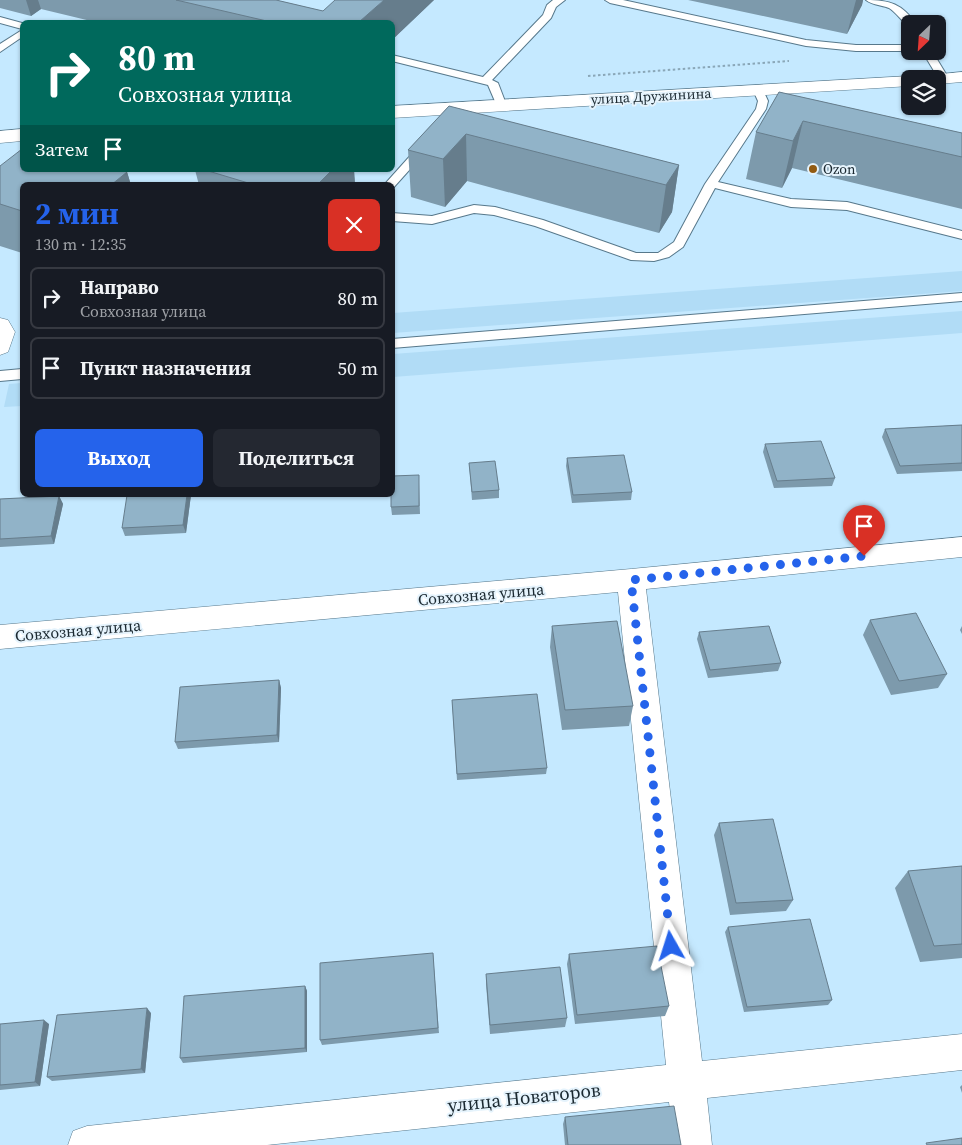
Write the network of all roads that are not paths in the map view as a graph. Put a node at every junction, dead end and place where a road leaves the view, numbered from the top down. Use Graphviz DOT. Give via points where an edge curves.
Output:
graph roads {
  1 [pos="560,0"];
  2 [pos="610,0"];
  3 [pos="871,0"];
  4 [pos="906,15"];
  5 [pos="0,20"];
  6 [pos="20,25"];
  7 [pos="20,34"];
  8 [pos="901,48"];
  9 [pos="0,49"];
  10 [pos="395,59"];
  11 [pos="936,60"];
  12 [pos="953,78"];
  13 [pos="486,81"];
  14 [pos="901,82"];
  15 [pos="758,90"];
  16 [pos="501,104"];
  17 [pos="459,108"];
  18 [pos="395,112"];
  19 [pos="446,122"];
  20 [pos="20,135"];
  21 [pos="434,136"];
  22 [pos="0,137"];
  23 [pos="393,182"];
  24 [pos="711,184"];
  25 [pos="395,217"];
  26 [pos="962,235"];
  27 [pos="962,297"];
  28 [pos="0,326"];
  29 [pos="395,344"];
  30 [pos="0,347"];
  31 [pos="20,374"];
  32 [pos="0,376"];
  33 [pos="962,547"];
  34 [pos="631,580"];
  35 [pos="0,637"];
  36 [pos="962,1052"];
  37 [pos="686,1080"];
  38 [pos="87,1145"];
  39 [pos="693,1145"];
  1 -- 13 [label="lane" via="552,5 548,16"];
  2 -- 8 [label="lane" via="806,43"];
  3 -- 4 [label="lane" via="897,8"];
  5 -- 6 [label="lane"];
  7 -- 9 [label="lane"];
  10 -- 13 [label="lane"];
  11 -- 12 [label="lane"];
  13 -- 16 [label="lane" via="493,83"];
  14 -- 15 [label="street, улица Дружинина"];
  15 -- 16 [label="street, улица Дружинина"];
  15 -- 24 [label="lane" via="763,100 761,109"];
  16 -- 17 [label="street, улица Дружинина"];
  17 -- 18 [label="street, улица Дружинина"];
  17 -- 19 [label="lane"];
  20 -- 22 [label="street"];
  21 -- 23 [label="lane"];
  24 -- 25 [label="lane" via="679,244 662,256 650,258 635,257 494,211 474,209 432,220"];
  24 -- 26 [label="lane" via="791,203 846,206"];
  27 -- 29 [label="lane"];
  28 -- 30 [label="street" via="4,332"];
  31 -- 32 [label="lane"];
  33 -- 34 [label="street, Совхозная улица"];
  34 -- 35 [label="street, Совхозная улица"];
  34 -- 37 [label="street"];
  36 -- 37 [label="street, улица Новаторов"];
  37 -- 38 [label="street, улица Новаторов"];
  37 -- 39 [label="street"];
}
